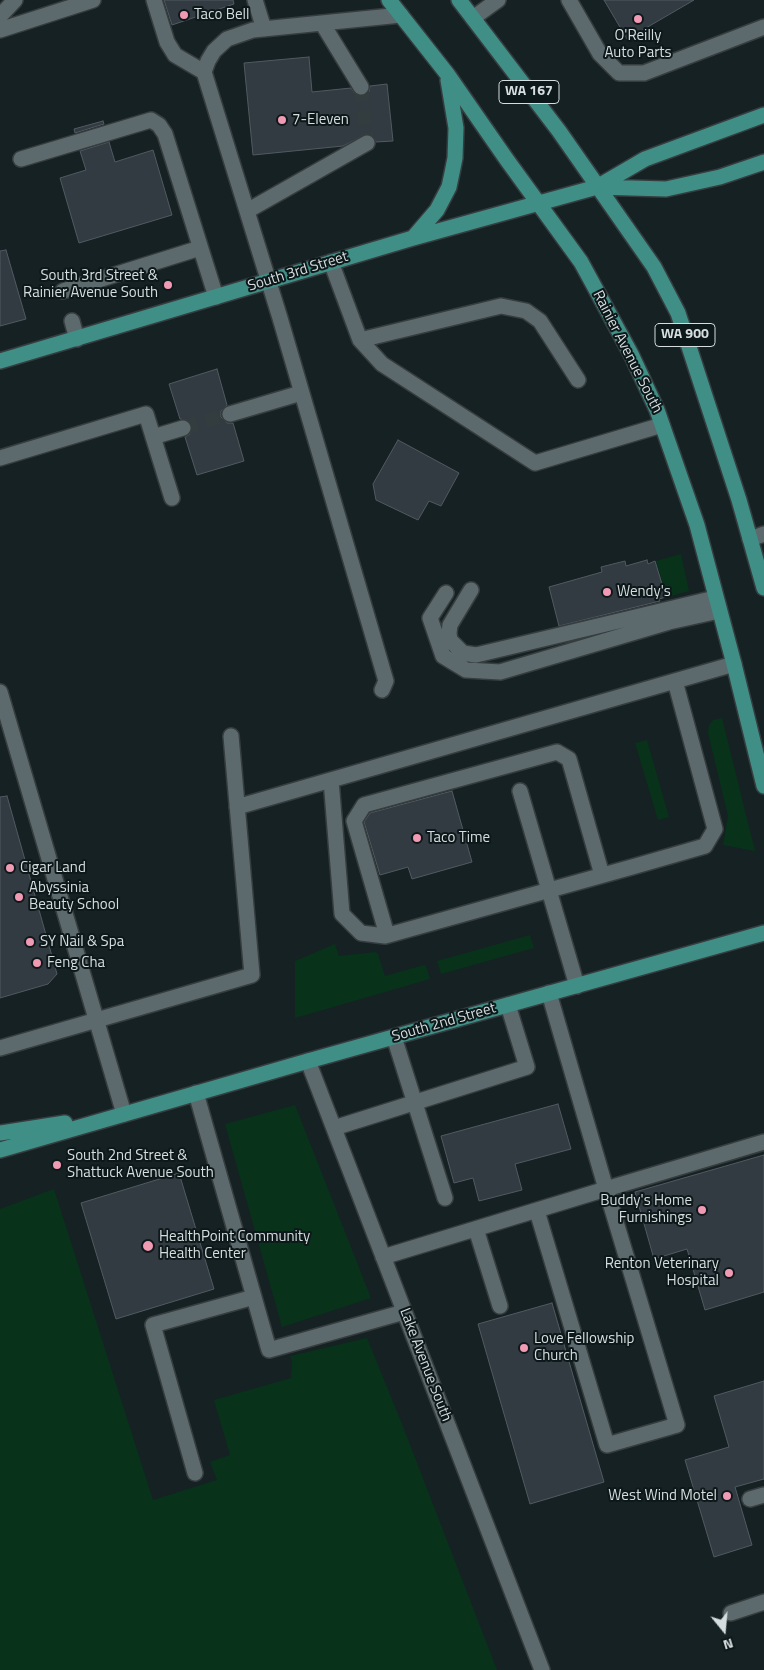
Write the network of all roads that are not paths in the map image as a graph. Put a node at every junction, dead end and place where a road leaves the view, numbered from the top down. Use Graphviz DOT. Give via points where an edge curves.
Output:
graph roads {
  1 [pos="15,0"];
  2 [pos="93,0"];
  3 [pos="154,0"];
  4 [pos="255,0"];
  5 [pos="389,0"];
  6 [pos="459,0"];
  7 [pos="498,0"];
  8 [pos="569,0"];
  9 [pos="401,15"];
  10 [pos="0,16"];
  11 [pos="473,18"];
  12 [pos="322,23"];
  13 [pos="764,27"];
  14 [pos="264,29"];
  15 [pos="0,30"];
  16 [pos="204,72"];
  17 [pos="448,75"];
  18 [pos="361,87"];
  19 [pos="764,115"];
  20 [pos="368,143"];
  21 [pos="21,159"];
  22 [pos="764,162"];
  23 [pos="597,187"];
  24 [pos="537,203"];
  25 [pos="247,211"];
  26 [pos="413,238"];
  27 [pos="200,248"];
  28 [pos="331,262"];
  29 [pos="268,281"];
  30 [pos="63,291"];
  31 [pos="216,297"];
  32 [pos="72,321"];
  33 [pos="77,338"];
  34 [pos="360,340"];
  35 [pos="0,361"];
  36 [pos="578,380"];
  37 [pos="301,393"];
  38 [pos="230,414"];
  39 [pos="662,425"];
  40 [pos="183,428"];
  41 [pos="153,437"];
  42 [pos="0,458"];
  43 [pos="172,498"];
  44 [pos="757,537"];
  45 [pos="764,588"];
  46 [pos="471,590"];
  47 [pos="446,593"];
  48 [pos="717,605"];
  49 [pos="734,664"];
  50 [pos="675,681"];
  51 [pos="382,690"];
  52 [pos="0,692"];
  53 [pos="231,736"];
  54 [pos="331,780"];
  55 [pos="764,786"];
  56 [pos="520,791"];
  57 [pos="237,807"];
  58 [pos="602,875"];
  59 [pos="548,890"];
  60 [pos="764,933"];
  61 [pos="388,935"];
  62 [pos="576,986"];
  63 [pos="549,993"];
  64 [pos="508,1005"];
  65 [pos="96,1020"];
  66 [pos="394,1037"];
  67 [pos="0,1048"];
  68 [pos="308,1060"];
  69 [pos="196,1093"];
  70 [pos="414,1102"];
  71 [pos="124,1114"];
  72 [pos="334,1128"];
  73 [pos="0,1133"];
  74 [pos="764,1142"];
  75 [pos="0,1150"];
  76 [pos="606,1190"];
  77 [pos="445,1198"];
  78 [pos="537,1211"];
  79 [pos="476,1229"];
  80 [pos="383,1257"];
  81 [pos="254,1297"];
  82 [pos="500,1306"];
  83 [pos="404,1312"];
  84 [pos="195,1473"];
  85 [pos="764,1602"];
  86 [pos="731,1613"];
  87 [pos="542,1670"];
  1 -- 10 [label="street"];
  2 -- 15 [label="street"];
  3 -- 16 [label="street" via="174,56"];
  4 -- 14 [label="street"];
  5 -- 9 [label="main road, Rainier Avenue South"];
  6 -- 11 [label="main road, WA 167"];
  7 -- 11 [label="street"];
  8 -- 13 [label="street" via="600,54 619,73 644,73"];
  9 -- 12 [label="street"];
  9 -- 17 [label="main road, Rainier Avenue South"];
  11 -- 23 [label="main road, WA 167"];
  12 -- 14 [label="street"];
  12 -- 18 [label="street"];
  14 -- 16 [label="street" via="227,39 214,51"];
  16 -- 25 [label="street"];
  17 -- 24 [label="main road, Rainier Avenue South"];
  17 -- 26 [label="main road" via="456,128 455,158 449,187 437,210"];
  19 -- 23 [label="main road" via="645,158"];
  20 -- 25 [label="street"];
  21 -- 27 [label="street" via="151,120 165,134"];
  22 -- 23 [label="main road" via="720,177 666,189"];
  23 -- 24 [label="main road, South 3rd Street"];
  23 -- 44 [label="main road, WA 900" via="654,267 678,313 739,500"];
  24 -- 26 [label="main road, South 3rd Street"];
  24 -- 39 [label="main road, Rainier Avenue South" via="581,262 631,354"];
  25 -- 29 [label="street"];
  26 -- 28 [label="main road, South 3rd Street"];
  27 -- 30 [label="street"];
  27 -- 31 [label="street"];
  28 -- 29 [label="main road, South 3rd Street"];
  28 -- 34 [label="street"];
  29 -- 31 [label="main road, South 3rd Street"];
  29 -- 37 [label="street"];
  31 -- 33 [label="main road, South 3rd Street"];
  32 -- 33 [label="street"];
  33 -- 35 [label="main road, South 3rd Street"];
  34 -- 36 [label="street" via="501,306 526,311 540,321"];
  34 -- 39 [label="street" via="382,364 535,463"];
  37 -- 38 [label="street"];
  37 -- 51 [label="street" via="386,681"];
  39 -- 48 [label="main road, Rainier Avenue South" via="696,525"];
  40 -- 41 [label="street"];
  41 -- 42 [label="street" via="146,414"];
  41 -- 43 [label="street"];
  44 -- 45 [label="main road, WA 900"];
  46 -- 48 [label="street" via="450,625 449,633 450,640 463,653 476,655"];
  47 -- 48 [label="street" via="430,618 443,656 466,670 491,672 669,622"];
  48 -- 49 [label="main road, Rainier Avenue South"];
  49 -- 50 [label="street"];
  49 -- 55 [label="main road, Rainier Avenue South"];
  50 -- 54 [label="street"];
  50 -- 58 [label="street" via="715,829 705,846"];
  52 -- 65 [label="street"];
  53 -- 57 [label="street"];
  54 -- 57 [label="street"];
  54 -- 61 [label="street" via="342,914 361,933"];
  56 -- 59 [label="street"];
  57 -- 65 [label="street" via="252,975"];
  58 -- 59 [label="street"];
  58 -- 61 [label="street" via="569,759 557,752 364,805 354,822"];
  59 -- 61 [label="street"];
  59 -- 62 [label="street"];
  60 -- 62 [label="main road, South 2nd Street"];
  62 -- 63 [label="main road, South 2nd Street"];
  63 -- 64 [label="main road, South 2nd Street"];
  63 -- 76 [label="street"];
  64 -- 66 [label="main road, South 2nd Street"];
  64 -- 70 [label="street" via="527,1067"];
  65 -- 67 [label="street"];
  65 -- 71 [label="street"];
  66 -- 68 [label="main road, South 2nd Street"];
  66 -- 70 [label="street"];
  68 -- 69 [label="main road, South 2nd Street"];
  68 -- 72 [label="street, Lake Avenue South"];
  69 -- 71 [label="main road, South 2nd Street"];
  69 -- 81 [label="street"];
  70 -- 72 [label="street"];
  70 -- 77 [label="street"];
  71 -- 73 [label="main road, South 2nd Street"];
  71 -- 75 [label="main road, South 2nd Street"];
  72 -- 80 [label="street, Lake Avenue South"];
  74 -- 76 [label="street"];
  76 -- 78 [label="street"];
  76 -- 78 [label="street" via="677,1425 608,1445"];
  78 -- 79 [label="street"];
  79 -- 80 [label="street"];
  79 -- 82 [label="street"];
  80 -- 83 [label="street, Lake Avenue South"];
  81 -- 83 [label="street" via="270,1350"];
  81 -- 84 [label="street" via="153,1325"];
  83 -- 87 [label="street, Lake Avenue South"];
  85 -- 86 [label="street"];
}
